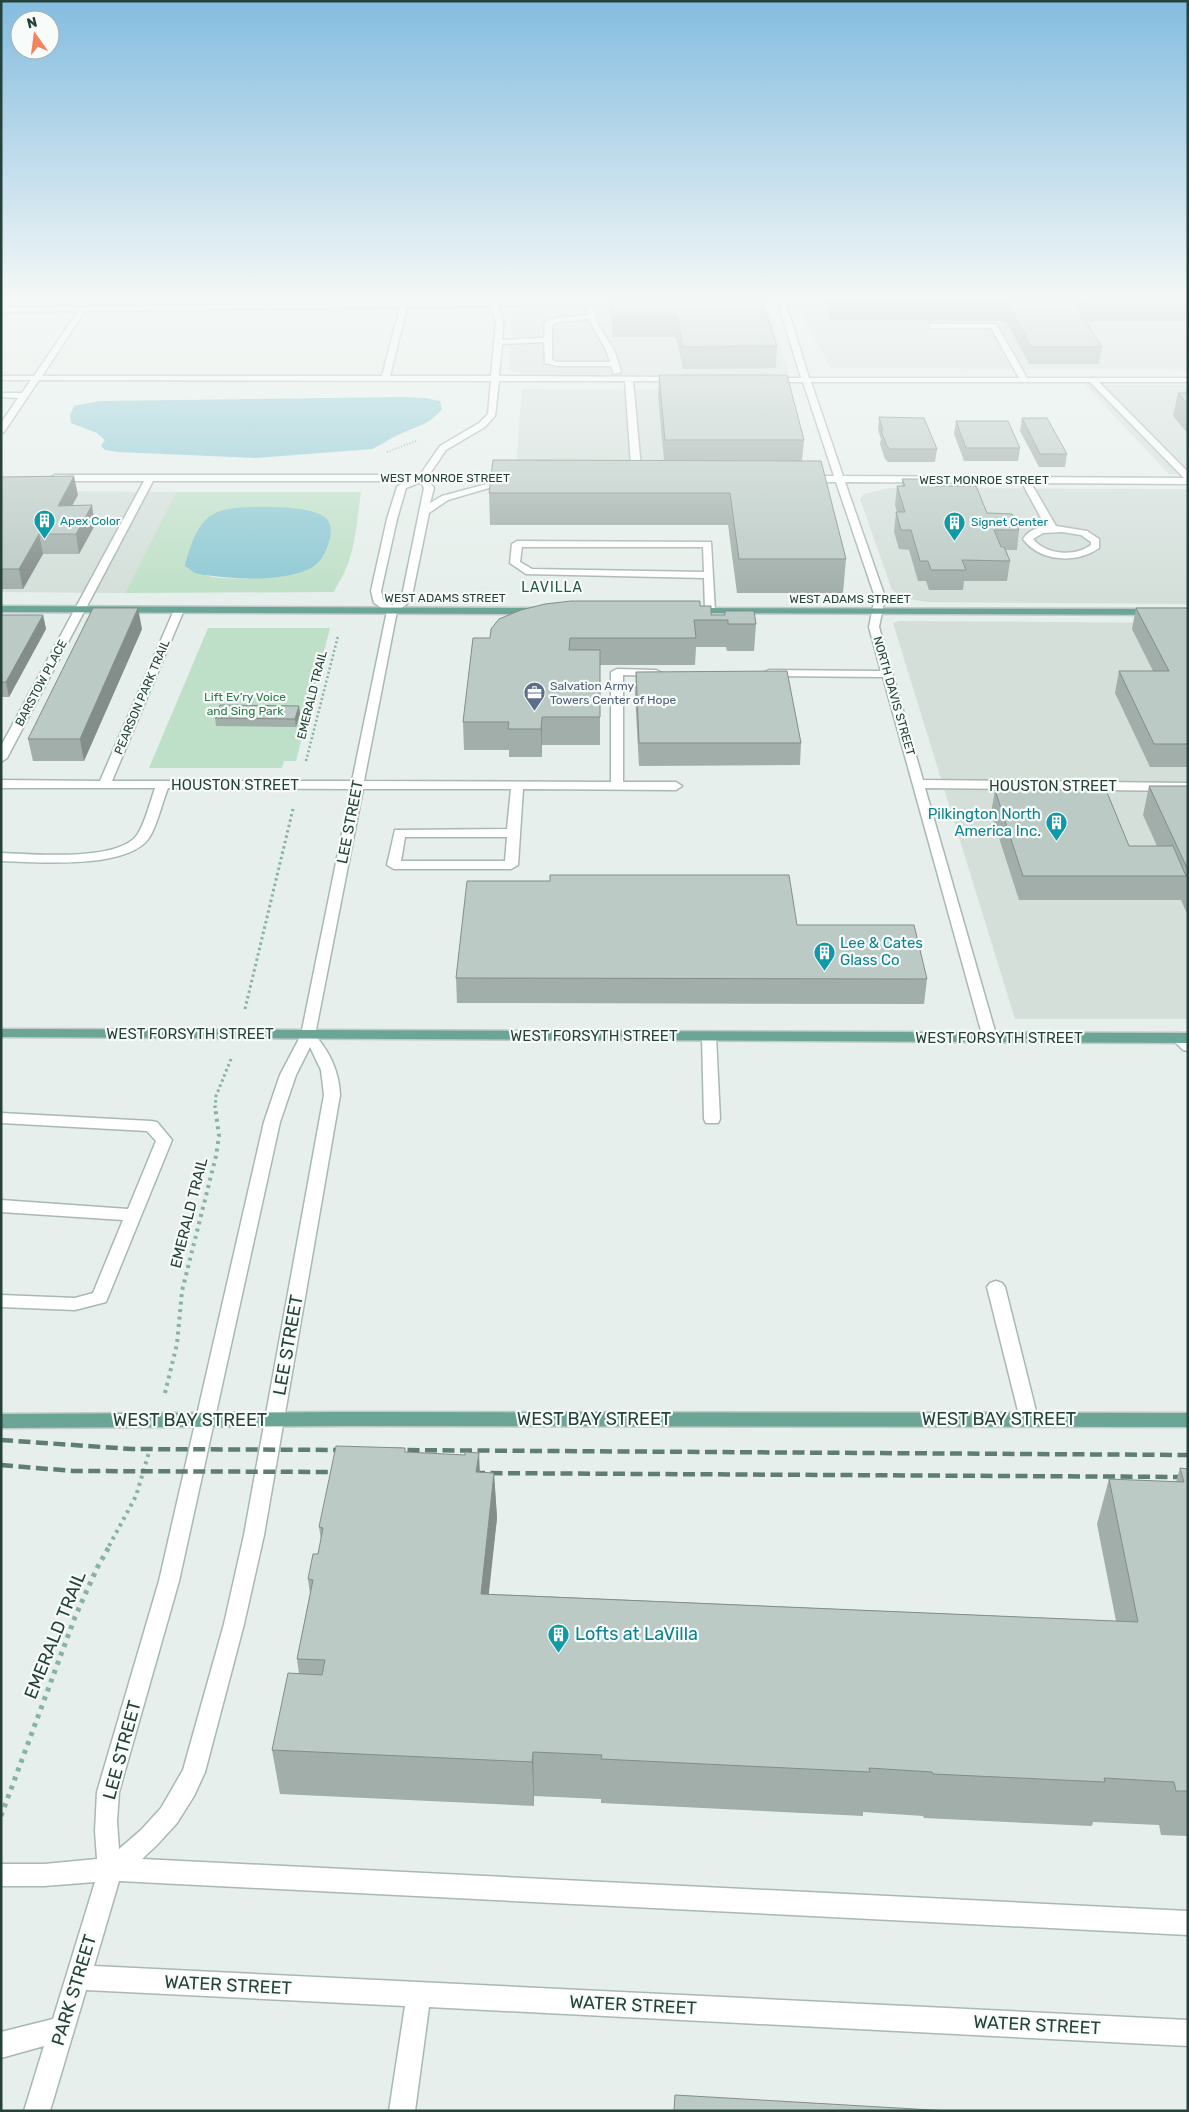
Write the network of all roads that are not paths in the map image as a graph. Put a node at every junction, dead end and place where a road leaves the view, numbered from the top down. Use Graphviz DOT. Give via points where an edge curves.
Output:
graph roads {
  1 [pos="22,399"];
  2 [pos="495,399"];
  3 [pos="631,399"];
  4 [pos="812,399"];
  5 [pos="1110,399"];
  6 [pos="1,430"];
  7 [pos="41,478"];
  8 [pos="150,478"];
  9 [pos="423,478"];
  10 [pos="637,479"];
  11 [pos="792,479"];
  12 [pos="1188,479"];
  13 [pos="841,480"];
  14 [pos="1025,480"];
  15 [pos="424,512"];
  16 [pos="1052,528"];
  17 [pos="709,574"];
  18 [pos="1,609"];
  19 [pos="81,609"];
  20 [pos="179,610"];
  21 [pos="392,610"];
  22 [pos="551,611"];
  23 [pos="680,611"];
  24 [pos="710,611"];
  25 [pos="878,611"];
  26 [pos="1188,612"];
  27 [pos="667,673"];
  28 [pos="756,673"];
  29 [pos="888,674"];
  30 [pos="1,758"];
  31 [pos="1,784"];
  32 [pos="105,784"];
  33 [pos="163,784"];
  34 [pos="918,784"];
  35 [pos="357,785"];
  36 [pos="517,786"];
  37 [pos="617,786"];
  38 [pos="676,786"];
  39 [pos="1188,787"];
  40 [pos="514,833"];
  41 [pos="1,857"];
  42 [pos="1,1034"];
  43 [pos="308,1035"];
  44 [pos="709,1036"];
  45 [pos="990,1038"];
  46 [pos="1185,1041"];
  47 [pos="1,1118"];
  48 [pos="712,1119"];
  49 [pos="1,1206"];
  50 [pos="133,1215"];
  51 [pos="996,1287"];
  52 [pos="1,1301"];
  53 [pos="206,1419"];
  54 [pos="275,1419"];
  55 [pos="1029,1419"];
  56 [pos="1188,1420"];
  57 [pos="1,1421"];
  58 [pos="111,1869"];
  59 [pos="1,1875"];
  60 [pos="1188,1923"];
  61 [pos="78,1977"];
  62 [pos="419,1994"];
  63 [pos="62,2029"];
  64 [pos="1188,2033"];
  65 [pos="1,2044"];
  66 [pos="37,2111"];
  67 [pos="402,2111"];
  1 -- 6 [label="street"];
  2 -- 9 [label="street" via="490,417 442,448"];
  3 -- 10 [label="street"];
  4 -- 13 [label="street, NORTH DAVIS STREET"];
  5 -- 12 [label="street"];
  7 -- 8 [label="street, WEST MONROE STREET"];
  8 -- 9 [label="street, WEST MONROE STREET"];
  8 -- 19 [label="street, BARSTOW PLACE"];
  9 -- 15 [label="street" via="429,488"];
  9 -- 15 [label="street, WEST MONROE STREET" via="522,480 453,495"];
  9 -- 21 [label="street" via="402,487 388,537 376,596"];
  11 -- 13 [label="street, WEST MONROE STREET"];
  12 -- 14 [label="street, WEST MONROE STREET"];
  13 -- 14 [label="street, WEST MONROE STREET"];
  13 -- 25 [label="street, NORTH DAVIS STREET" via="880,597"];
  14 -- 16 [label="street"];
  15 -- 21 [label="street" via="408,592 403,602"];
  16 -- 16 [label="street" via="1034,532 1028,539 1030,544 1043,551 1063,555 1085,553 1096,546 1096,542 1084,533"];
  17 -- 17 [label="street" via="708,544 517,544 515,563 530,572"];
  17 -- 24 [label="street"];
  18 -- 19 [label="main road, WEST ADAMS STREET"];
  19 -- 20 [label="main road, WEST ADAMS STREET"];
  19 -- 30 [label="street, BARSTOW PLACE"];
  20 -- 21 [label="main road, WEST ADAMS STREET"];
  20 -- 32 [label="street, PEARSON PARK TRAIL"];
  21 -- 22 [label="main road, WEST ADAMS STREET"];
  21 -- 35 [label="street, LEE STREET"];
  23 -- 24 [label="main road, WEST ADAMS STREET"];
  24 -- 25 [label="main road, WEST ADAMS STREET"];
  25 -- 26 [label="main road, WEST ADAMS STREET"];
  25 -- 29 [label="street, NORTH DAVIS STREET" via="874,627"];
  27 -- 37 [label="street" via="617,672"];
  28 -- 29 [label="street"];
  29 -- 34 [label="street, NORTH DAVIS STREET"];
  31 -- 32 [label="street, HOUSTON STREET"];
  32 -- 33 [label="street, HOUSTON STREET"];
  33 -- 35 [label="street, HOUSTON STREET"];
  33 -- 41 [label="street" via="143,837 130,849 91,857"];
  34 -- 39 [label="street, HOUSTON STREET"];
  34 -- 45 [label="street, NORTH DAVIS STREET"];
  35 -- 36 [label="street, HOUSTON STREET"];
  35 -- 43 [label="street, LEE STREET"];
  36 -- 37 [label="street, HOUSTON STREET"];
  36 -- 40 [label="street"];
  37 -- 38 [label="street, HOUSTON STREET"];
  40 -- 40 [label="street" via="511,865 394,865 399,833"];
  42 -- 43 [label="main road, WEST FORSYTH STREET"];
  43 -- 44 [label="main road, WEST FORSYTH STREET"];
  43 -- 53 [label="street, LEE STREET" via="288,1075 272,1122"];
  43 -- 54 [label="street, LEE STREET" via="328,1063 332,1096"];
  44 -- 45 [label="main road, WEST FORSYTH STREET"];
  44 -- 48 [label="street"];
  45 -- 46 [label="main road, WEST FORSYTH STREET"];
  47 -- 50 [label="street" via="151,1126 164,1140"];
  49 -- 50 [label="street"];
  50 -- 52 [label="street" via="100,1298 75,1304"];
  51 -- 55 [label="street"];
  53 -- 54 [label="main road, WEST BAY STREET"];
  53 -- 57 [label="main road, WEST BAY STREET"];
  53 -- 58 [label="street, LEE STREET" via="169,1580 108,1792 106,1848"];
  54 -- 55 [label="main road, WEST BAY STREET"];
  54 -- 58 [label="street, LEE STREET" via="244,1582 194,1772 168,1820 133,1854"];
  55 -- 56 [label="main road, WEST BAY STREET"];
  58 -- 59 [label="street"];
  58 -- 60 [label="street"];
  58 -- 61 [label="street, PARK STREET"];
  61 -- 62 [label="street, WATER STREET"];
  61 -- 63 [label="street, PARK STREET"];
  62 -- 64 [label="street, WATER STREET"];
  62 -- 67 [label="street"];
  63 -- 65 [label="street"];
  63 -- 66 [label="street, PARK STREET"];
}
